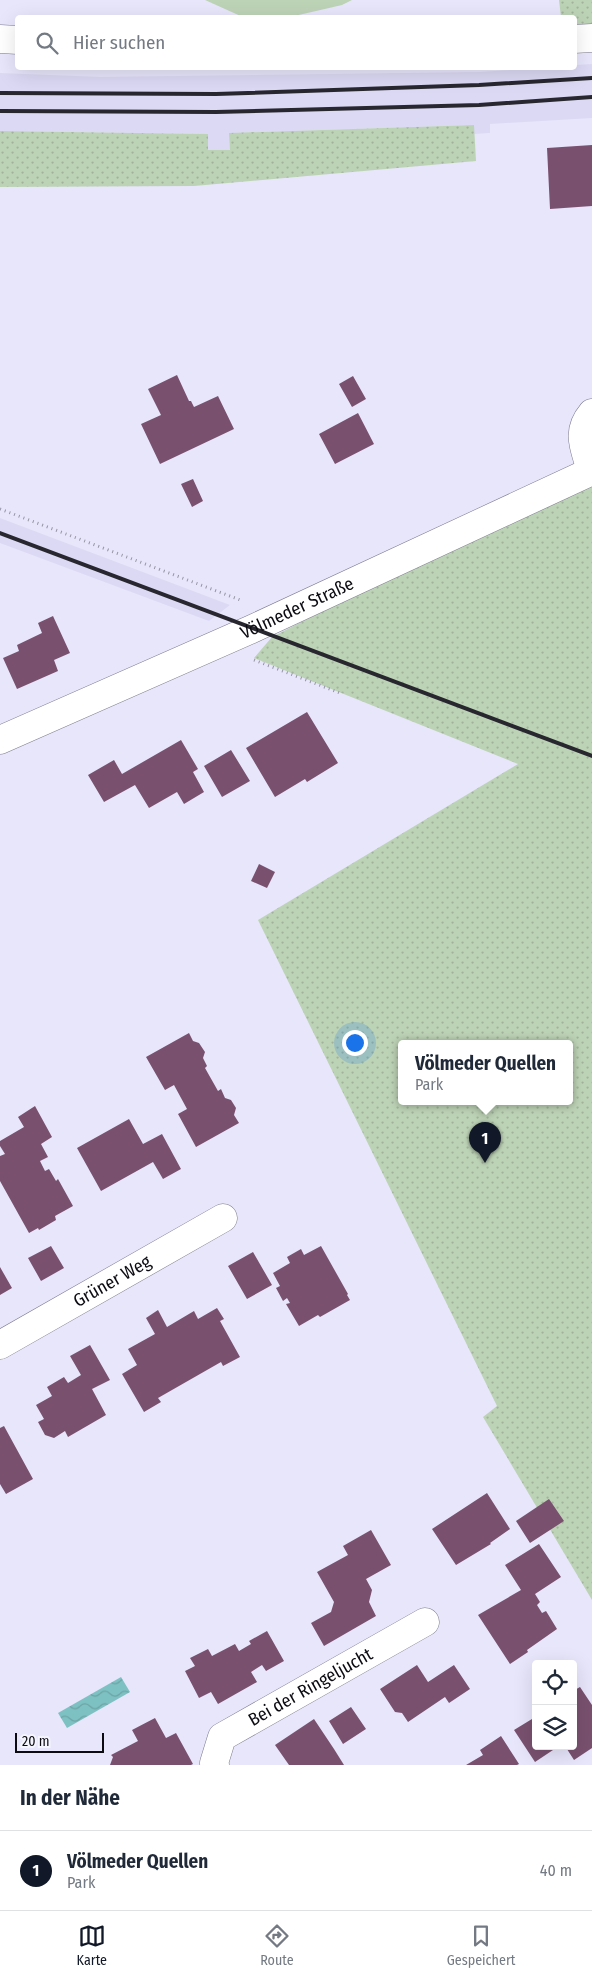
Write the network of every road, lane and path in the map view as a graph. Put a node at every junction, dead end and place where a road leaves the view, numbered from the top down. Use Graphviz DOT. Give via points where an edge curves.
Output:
graph roads {
  1 [pos="592,38"];
  2 [pos="0,39"];
  3 [pos="577,39"];
  4 [pos="15,40"];
  5 [pos="592,413"];
  6 [pos="591,471"];
  7 [pos="0,509"];
  8 [pos="281,615"];
  9 [pos="232,638"];
  10 [pos="340,693"];
  11 [pos="0,740"];
  12 [pos="223,1218"];
  13 [pos="0,1345"];
  14 [pos="425,1622"];
  15 [pos="215,1765"];
  1 -- 3 [label="street"];
  2 -- 4 [label="street"];
  5 -- 6 [label="street, Völmeder Straße" via="581,435"];
  6 -- 8 [label="street, Völmeder Straße"];
  7 -- 8 [label="path"];
  8 -- 9 [label="street, Völmeder Straße"];
  9 -- 10 [label="path" via="242,656"];
  9 -- 11 [label="street, Völmeder Straße"];
  12 -- 13 [label="street, Grüner Weg"];
  14 -- 15 [label="street, Bei der Ringeljucht" via="222,1737"];
}
